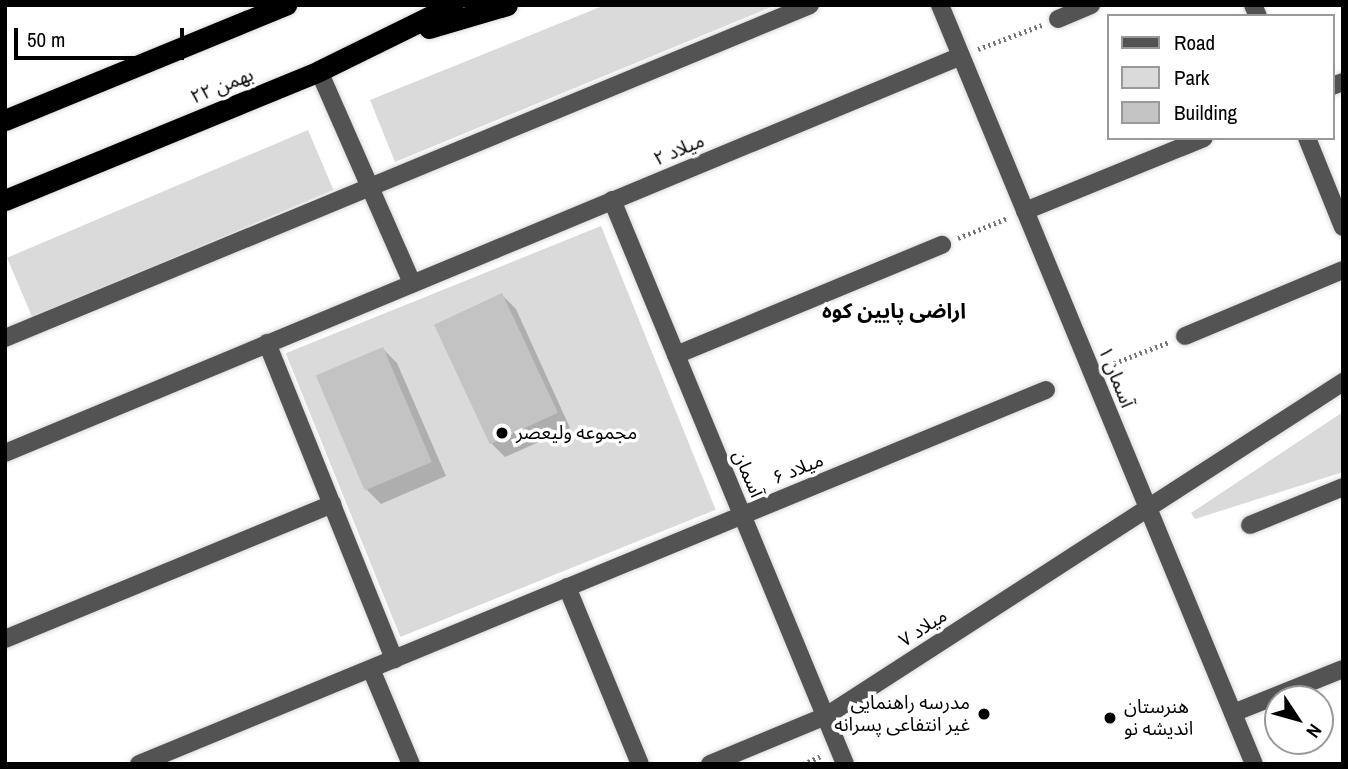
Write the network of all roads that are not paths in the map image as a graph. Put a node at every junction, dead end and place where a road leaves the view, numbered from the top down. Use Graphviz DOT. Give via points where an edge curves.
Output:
graph roads {
  1 [pos="286,5"];
  2 [pos="453,5"];
  3 [pos="507,5"];
  4 [pos="810,5"];
  5 [pos="940,5"];
  6 [pos="1091,5"];
  7 [pos="273,9"];
  8 [pos="1058,19"];
  9 [pos="373,44"];
  10 [pos="961,56"];
  11 [pos="318,71"];
  12 [pos="5,120"];
  13 [pos="1198,140"];
  14 [pos="1308,140"];
  15 [pos="370,188"];
  16 [pos="612,200"];
  17 [pos="5,201"];
  18 [pos="1025,211"];
  19 [pos="1343,227"];
  20 [pos="942,245"];
  21 [pos="1343,270"];
  22 [pos="412,283"];
  23 [pos="1185,336"];
  24 [pos="5,338"];
  25 [pos="267,343"];
  26 [pos="676,355"];
  27 [pos="1343,382"];
  28 [pos="1046,390"];
  29 [pos="5,453"];
  30 [pos="1343,487"];
  31 [pos="332,504"];
  32 [pos="1147,508"];
  33 [pos="742,514"];
  34 [pos="1250,525"];
  35 [pos="567,587"];
  36 [pos="5,639"];
  37 [pos="394,659"];
  38 [pos="371,668"];
  39 [pos="1343,669"];
  40 [pos="1233,713"];
  41 [pos="826,716"];
  42 [pos="139,764"];
  43 [pos="411,764"];
  44 [pos="640,764"];
  45 [pos="710,764"];
  46 [pos="845,764"];
  47 [pos="1254,764"];
  1 -- 7 [label="highway"];
  2 -- 9 [label="highway, ۲۲ بهمن"];
  3 -- 9 [label="highway"];
  4 -- 15 [label="street"];
  5 -- 10 [label="street, آسمان ۱"];
  6 -- 8 [label="street"];
  7 -- 12 [label="highway"];
  9 -- 11 [label="highway, ۲۲ بهمن"];
  10 -- 16 [label="street, میلاد ۲"];
  10 -- 18 [label="street, آسمان ۱"];
  11 -- 15 [label="street"];
  11 -- 17 [label="highway, ۲۲ بهمن"];
  13 -- 18 [label="street"];
  14 -- 19 [label="street"];
  15 -- 22 [label="street"];
  15 -- 24 [label="street"];
  16 -- 22 [label="street, میلاد ۲"];
  16 -- 26 [label="street, آسمان"];
  18 -- 32 [label="street, آسمان ۱"];
  20 -- 26 [label="street"];
  21 -- 23 [label="street"];
  22 -- 25 [label="street, میلاد ۲"];
  25 -- 29 [label="street, میلاد ۲"];
  25 -- 31 [label="street"];
  26 -- 33 [label="street, آسمان"];
  27 -- 32 [label="street, میلاد ۷"];
  28 -- 33 [label="street, میلاد ۶"];
  30 -- 34 [label="street"];
  31 -- 36 [label="street"];
  31 -- 37 [label="street"];
  32 -- 40 [label="street, آسمان ۱"];
  32 -- 41 [label="street, میلاد ۷"];
  33 -- 35 [label="street, میلاد ۶"];
  33 -- 41 [label="street, آسمان"];
  35 -- 37 [label="street, میلاد ۶"];
  35 -- 44 [label="street"];
  37 -- 38 [label="street, میلاد ۶"];
  38 -- 42 [label="street, میلاد ۶"];
  38 -- 43 [label="street"];
  39 -- 40 [label="street"];
  40 -- 47 [label="street, آسمان ۱"];
  41 -- 45 [label="street, میلاد ۷"];
  41 -- 46 [label="street, آسمان"];
}
